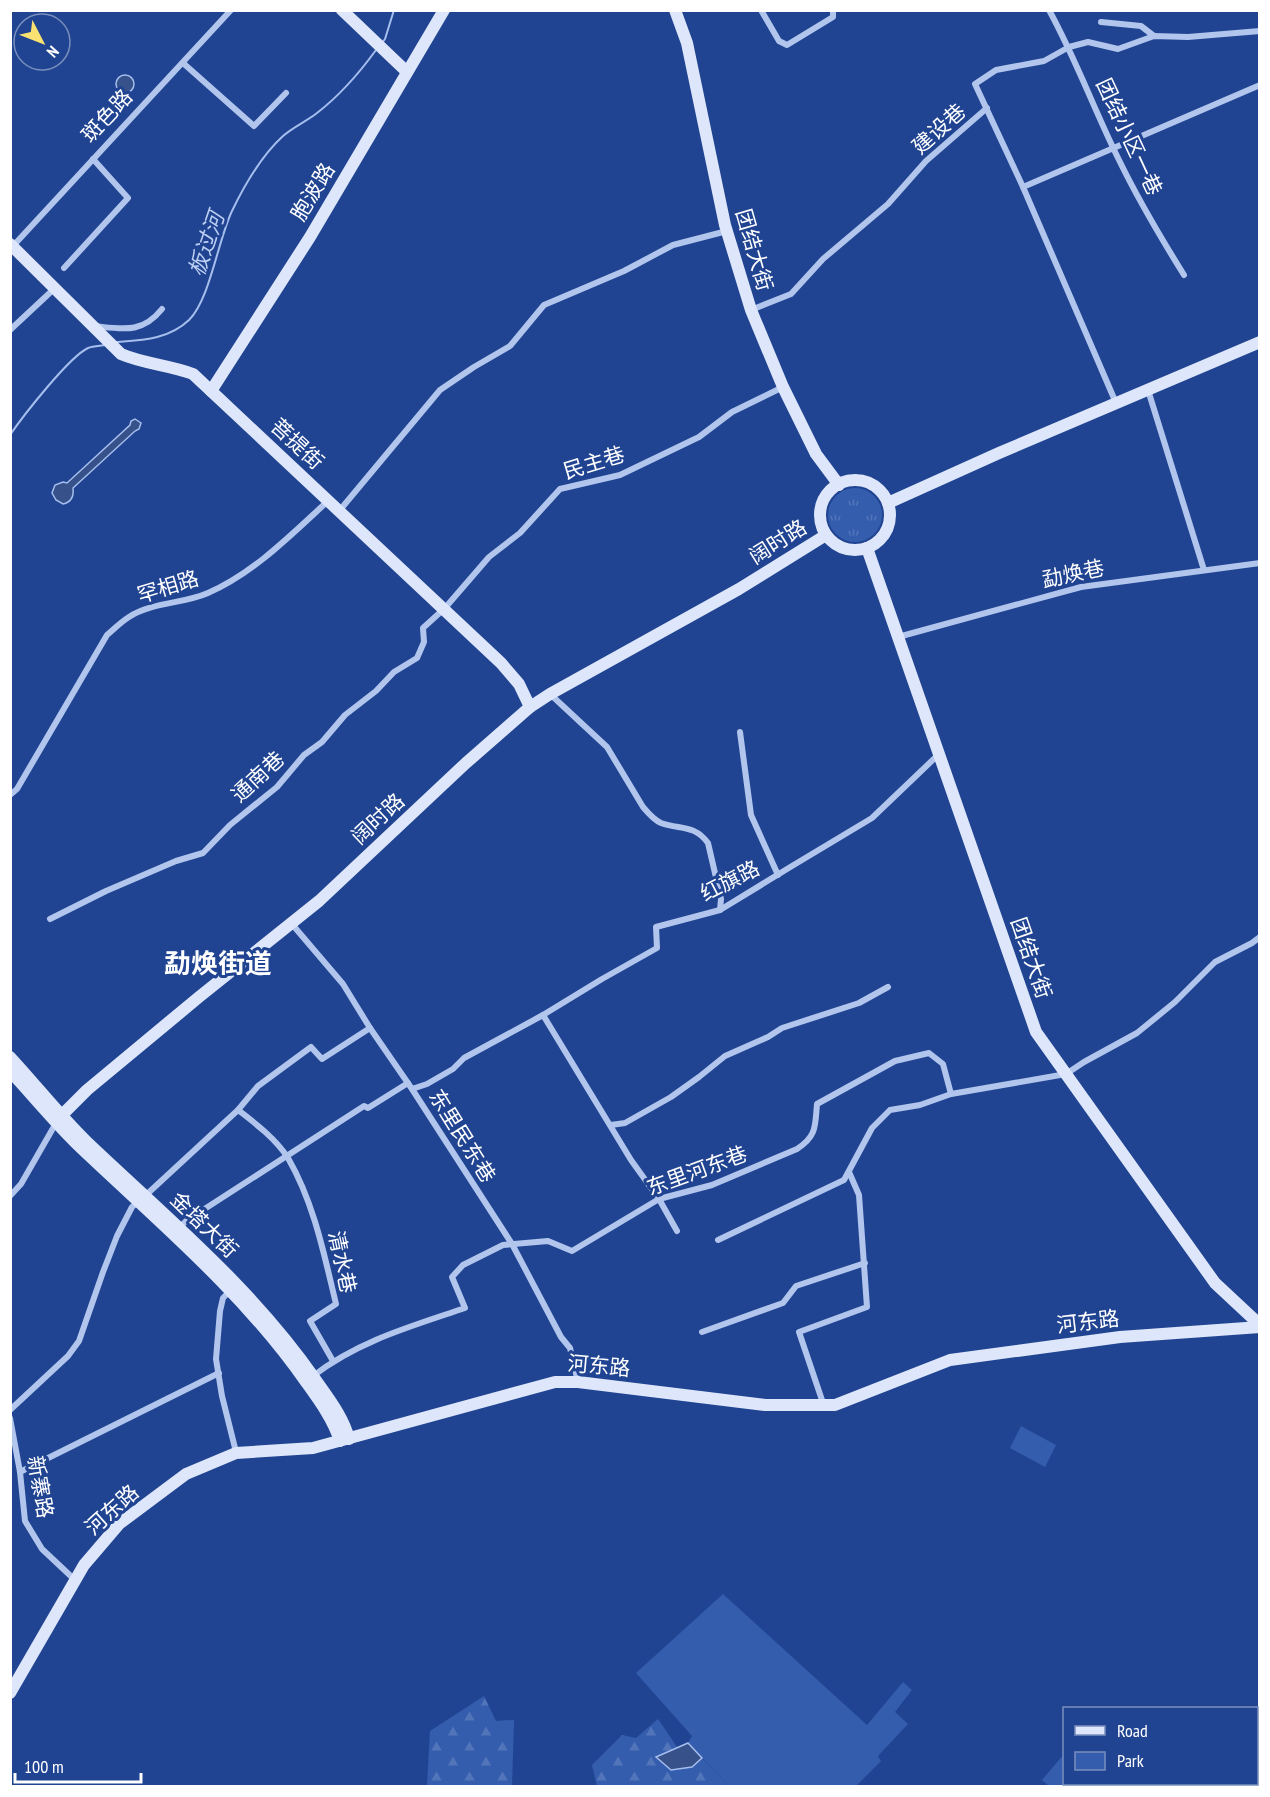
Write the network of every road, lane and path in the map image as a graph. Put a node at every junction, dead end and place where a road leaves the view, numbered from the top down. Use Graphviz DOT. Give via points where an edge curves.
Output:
graph roads {
  1 [pos="231,10"];
  2 [pos="342,10"];
  3 [pos="444,10"];
  4 [pos="675,10"];
  5 [pos="761,10"];
  6 [pos="833,10"];
  7 [pos="1049,10"];
  8 [pos="1101,22"];
  9 [pos="1260,31"];
  10 [pos="1154,36"];
  11 [pos="1069,47"];
  12 [pos="183,63"];
  13 [pos="407,72"];
  14 [pos="1260,85"];
  15 [pos="286,93"];
  16 [pos="987,108"];
  17 [pos="1114,149"];
  18 [pos="93,159"];
  19 [pos="1023,187"];
  20 [pos="727,231"];
  21 [pos="12,245"];
  22 [pos="64,268"];
  23 [pos="1184,275"];
  24 [pos="56,288"];
  25 [pos="162,309"];
  26 [pos="751,310"];
  27 [pos="97,329"];
  28 [pos="10,330"];
  29 [pos="1260,342"];
  30 [pos="783,387"];
  31 [pos="1148,390"];
  32 [pos="211,391"];
  33 [pos="1116,403"];
  34 [pos="839,485"];
  35 [pos="329,500"];
  36 [pos="888,503"];
  37 [pos="340,510"];
  38 [pos="826,535"];
  39 [pos="867,548"];
  40 [pos="1260,563"];
  41 [pos="1204,570"];
  42 [pos="445,608"];
  43 [pos="898,637"];
  44 [pos="550,694"];
  45 [pos="530,707"];
  46 [pos="740,732"];
  47 [pos="939,753"];
  48 [pos="10,795"];
  49 [pos="778,875"];
  50 [pos="720,910"];
  51 [pos="50,919"];
  52 [pos="291,923"];
  53 [pos="1260,937"];
  54 [pos="888,987"];
  55 [pos="543,1015"];
  56 [pos="370,1028"];
  57 [pos="10,1057"];
  58 [pos="10,1071"];
  59 [pos="1066,1074"];
  60 [pos="410,1086"];
  61 [pos="951,1094"];
  62 [pos="238,1110"];
  63 [pos="59,1118"];
  64 [pos="611,1125"];
  65 [pos="287,1157"];
  66 [pos="849,1172"];
  67 [pos="10,1196"];
  68 [pos="143,1198"];
  69 [pos="659,1199"];
  70 [pos="180,1227"];
  71 [pos="677,1231"];
  72 [pos="718,1240"];
  73 [pos="512,1244"];
  74 [pos="865,1263"];
  75 [pos="231,1290"];
  76 [pos="1260,1326"];
  77 [pos="702,1332"];
  78 [pos="333,1361"];
  79 [pos="219,1373"];
  80 [pos="313,1376"];
  81 [pos="578,1382"];
  82 [pos="824,1406"];
  83 [pos="10,1410"];
  84 [pos="10,1418"];
  85 [pos="344,1440"];
  86 [pos="236,1453"];
  87 [pos="20,1472"];
  88 [pos="76,1580"];
  89 [pos="10,1693"];
  1 -- 12 [label="street, 斑色路"];
  2 -- 13 [label="main road"];
  3 -- 13 [label="main road, 胞波路"];
  4 -- 20 [label="main road, 团结大街" via="687,43"];
  5 -- 6 [label="street" via="779,41 787,45 833,17"];
  7 -- 11 [label="street, 团结小区一巷"];
  8 -- 10 [label="street" via="1141,26"];
  9 -- 10 [label="street, 建设巷"];
  10 -- 11 [label="street, 建设巷" via="1118,49 1088,42"];
  11 -- 16 [label="street, 建设巷" via="1044,61 996,70 975,84"];
  11 -- 17 [label="street, 团结小区一巷"];
  12 -- 15 [label="street" via="254,126"];
  12 -- 18 [label="street, 斑色路"];
  13 -- 32 [label="main road, 胞波路" via="310,237"];
  14 -- 17 [label="street"];
  16 -- 19 [label="street"];
  16 -- 26 [label="street, 建设巷" via="926,161 888,204 823,259 791,294"];
  17 -- 19 [label="street"];
  17 -- 23 [label="street, 团结小区一巷" via="1151,222"];
  18 -- 21 [label="street, 斑色路"];
  18 -- 22 [label="street" via="128,198"];
  19 -- 33 [label="street"];
  20 -- 26 [label="main road, 团结大街"];
  20 -- 37 [label="street" via="673,245 624,272 544,305 510,346 440,390"];
  21 -- 24 [label="main road, 菩提街"];
  24 -- 27 [label="main road, 菩提街"];
  24 -- 28 [label="street"];
  25 -- 27 [label="street" via="141,326"];
  26 -- 30 [label="main road, 团结大街"];
  27 -- 32 [label="main road, 菩提街" via="122,354 193,374"];
  29 -- 31 [label="main road"];
  30 -- 34 [label="main road, 团结大街" via="816,454"];
  30 -- 42 [label="street, 民主巷" via="732,412 699,437 620,475 560,489 520,533 489,557"];
  31 -- 33 [label="main road"];
  31 -- 41 [label="street"];
  32 -- 35 [label="main road, 菩提街"];
  33 -- 36 [label="main road"];
  34 -- 36 [label="main road" via="862,481 873,485"];
  34 -- 38 [label="main road" via="823,501 820,513"];
  35 -- 37 [label="main road, 菩提街"];
  35 -- 48 [label="street, 罕相路" via="235,579 208,594 140,612 107,635"];
  36 -- 39 [label="main road" via="889,525 884,535"];
  37 -- 42 [label="main road, 菩提街"];
  38 -- 39 [label="main road" via="844,548"];
  38 -- 44 [label="main road, 阔时路" via="739,590"];
  39 -- 43 [label="main road, 团结大街"];
  40 -- 41 [label="street, 勐焕巷"];
  41 -- 43 [label="street, 勐焕巷" via="1081,587"];
  42 -- 45 [label="main road, 菩提街" via="507,670"];
  42 -- 51 [label="street, 通南巷" via="423,628 424,642 417,658 394,672 376,692 345,715 322,742 303,755 277,787 203,853 106,891"];
  43 -- 47 [label="main road, 团结大街"];
  44 -- 45 [label="main road, 阔时路"];
  44 -- 50 [label="street" via="608,747 650,815 660,823 698,832 708,843"];
  45 -- 52 [label="main road, 阔时路"];
  46 -- 49 [label="street" via="751,815"];
  47 -- 49 [label="street, 红旗路" via="872,818"];
  47 -- 59 [label="main road, 团结大街" via="1036,1032"];
  49 -- 50 [label="street, 红旗路"];
  50 -- 55 [label="street, 红旗路" via="656,927 657,948"];
  52 -- 56 [label="street, 东里民东巷" via="343,984"];
  52 -- 63 [label="main road, 阔时路" via="87,1090"];
  53 -- 59 [label="street" via="1215,962 1137,1033"];
  54 -- 64 [label="street" via="859,1003 782,1028 725,1056 671,1097 625,1123"];
  55 -- 60 [label="street, 红旗路" via="464,1058 427,1084"];
  55 -- 64 [label="street"];
  56 -- 60 [label="street, 东里民东巷"];
  56 -- 62 [label="street" via="322,1059 311,1047 258,1086"];
  57 -- 63 [label="main road, 金塔大街"];
  58 -- 63 [label="main road, 金塔大街"];
  59 -- 61 [label="street"];
  59 -- 76 [label="main road, 团结大街" via="1215,1283"];
  60 -- 65 [label="street" via="368,1108 364,1106"];
  60 -- 73 [label="street, 东里民东巷"];
  61 -- 66 [label="street" via="890,1110 872,1128"];
  61 -- 69 [label="street, 东里河东巷" via="943,1064 929,1053 895,1061 817,1104 814,1134 797,1149 712,1185"];
  62 -- 65 [label="street, 清水巷"];
  62 -- 68 [label="street"];
  63 -- 67 [label="street, 阔时路"];
  63 -- 68 [label="main road, 金塔大街"];
  64 -- 69 [label="street"];
  65 -- 70 [label="street"];
  65 -- 78 [label="street, 清水巷" via="315,1216 336,1304 310,1321"];
  66 -- 72 [label="street" via="844,1180"];
  66 -- 74 [label="street" via="859,1195"];
  68 -- 70 [label="main road, 金塔大街"];
  68 -- 75 [label="main road, 金塔大街"];
  68 -- 83 [label="street" via="132,1207 117,1236 79,1341"];
  69 -- 71 [label="street"];
  69 -- 73 [label="street, 东里河东巷" via="572,1251 548,1241"];
  70 -- 80 [label="main road, 金塔大街" via="247,1295"];
  73 -- 78 [label="street, 东里河东巷" via="464,1265 452,1277 465,1308 377,1339"];
  73 -- 81 [label="street, 东里民东巷" via="570,1348"];
  74 -- 77 [label="street" via="796,1286 783,1303"];
  74 -- 82 [label="street" via="867,1307 800,1332"];
  75 -- 79 [label="street" via="223,1298 220,1311 216,1359"];
  75 -- 85 [label="main road, 金塔大街" via="296,1367"];
  76 -- 82 [label="main road, 河东路" via="1120,1337 950,1360"];
  78 -- 80 [label="street, 东里河东巷"];
  79 -- 86 [label="street"];
  79 -- 87 [label="street"];
  80 -- 85 [label="main road, 金塔大街" via="340,1417"];
  81 -- 82 [label="main road, 河东路" via="765,1405"];
  81 -- 85 [label="main road, 河东路" via="555,1382 518,1391"];
  84 -- 87 [label="street, 新寨路"];
  85 -- 86 [label="main road, 河东路" via="313,1448"];
  86 -- 88 [label="main road, 河东路" via="186,1474 119,1524"];
  87 -- 88 [label="street, 新寨路" via="25,1521 42,1549"];
  88 -- 89 [label="main road, 河东路"];
}
